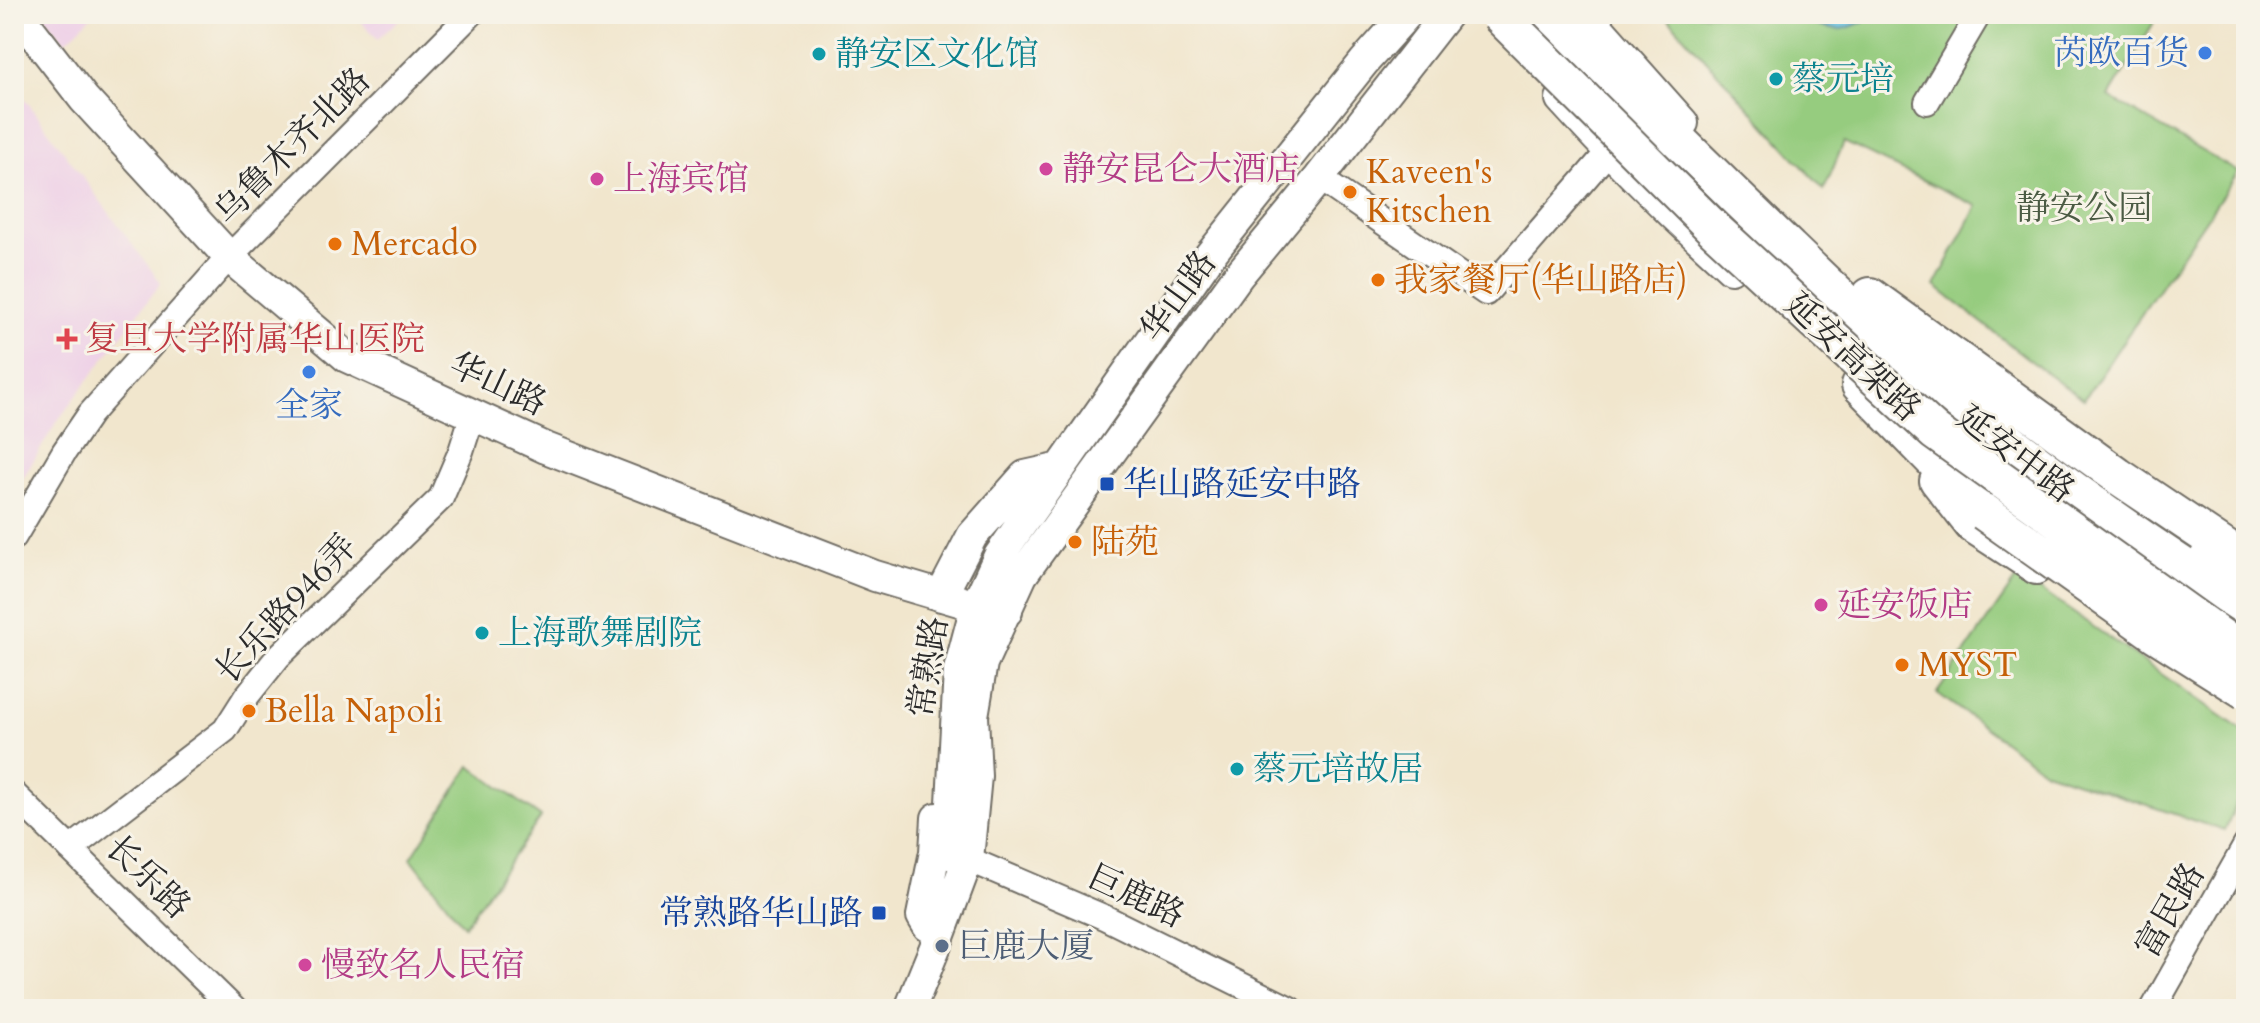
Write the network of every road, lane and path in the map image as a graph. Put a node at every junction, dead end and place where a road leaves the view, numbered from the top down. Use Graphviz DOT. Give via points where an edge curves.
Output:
graph roads {
  1 [pos="18,14"];
  2 [pos="471,14"];
  3 [pos="1407,14"];
  4 [pos="1447,14"];
  5 [pos="1485,14"];
  6 [pos="1498,14"];
  7 [pos="1551,14"];
  8 [pos="1586,14"];
  9 [pos="1979,14"];
  10 [pos="1927,102"];
  11 [pos="1608,152"];
  12 [pos="1319,178"];
  13 [pos="229,257"];
  14 [pos="1870,296"];
  15 [pos="1860,385"];
  16 [pos="473,414"];
  17 [pos="1061,468"];
  18 [pos="14,537"];
  19 [pos="2246,555"];
  20 [pos="2246,562"];
  21 [pos="2246,583"];
  22 [pos="941,596"];
  23 [pos="976,606"];
  24 [pos="2246,607"];
  25 [pos="1007,611"];
  26 [pos="2246,653"];
  27 [pos="2246,664"];
  28 [pos="2246,691"];
  29 [pos="2246,701"];
  30 [pos="14,794"];
  31 [pos="2246,845"];
  32 [pos="70,849"];
  33 [pos="958,858"];
  34 [pos="928,926"];
  35 [pos="234,1009"];
  36 [pos="893,1009"];
  37 [pos="910,1009"];
  38 [pos="1290,1009"];
  39 [pos="2153,1009"];
  1 -- 13 [label="main road, 华山路" via="84,99"];
  2 -- 13 [label="street, 乌鲁木齐北路"];
  3 -- 17 [label="main road, 华山路" via="1210,255"];
  4 -- 12 [label="main road, 华山路"];
  5 -- 11 [label="main road, 延安中路"];
  6 -- 26 [label="highway, 延安高架路, bridge" via="1714,229 1935,432"];
  7 -- 24 [label="highway, 延安高架路" via="1835,292 1958,401 2050,472"];
  8 -- 14 [label="main road, 延安中路" via="1706,149 1824,264"];
  9 -- 10 [label="street"];
  11 -- 12 [label="street" via="1486,293"];
  11 -- 15 [label="main road, 延安中路"];
  12 -- 25 [label="main road, 华山路" via="1238,276 1022,575"];
  13 -- 16 [label="main road, 华山路" via="347,357"];
  13 -- 18 [label="street, 乌鲁木齐北路" via="90,414"];
  14 -- 19 [label="main road" via="1939,329 2037,412"];
  14 -- 20 [label="highway"];
  14 -- 21 [label="main road, 延安中路" via="1980,391"];
  15 -- 27 [label="main road, 延安中路" via="2044,523"];
  15 -- 28 [label="highway, bridge" via="1984,512"];
  15 -- 29 [label="main road" via="1970,526"];
  16 -- 22 [label="main road, 华山路" via="546,448 875,576"];
  16 -- 32 [label="street, 长乐路946弄" via="441,498 278,657 225,730"];
  17 -- 22 [label="main road" via="1025,476 972,536"];
  17 -- 23 [label="main road, 华山路" via="999,556"];
  22 -- 23 [label="main road, 华山路"];
  23 -- 25 [label="main road, 华山路"];
  23 -- 33 [label="main road, 常熟路" via="959,670"];
  23 -- 34 [label="main road, 常熟路" via="959,619 946,672 935,852 922,916"];
  25 -- 33 [label="main road, 常熟路" via="982,663 973,716 976,776"];
  30 -- 32 [label="street, 长乐路"];
  31 -- 39 [label="street, 富民路"];
  32 -- 35 [label="street, 长乐路"];
  33 -- 34 [label="main road, 常熟路"];
  33 -- 37 [label="main road, 常熟路" via="936,945"];
  33 -- 38 [label="street, 巨鹿路" via="1106,918"];
  34 -- 36 [label="main road, 常熟路"];
}
